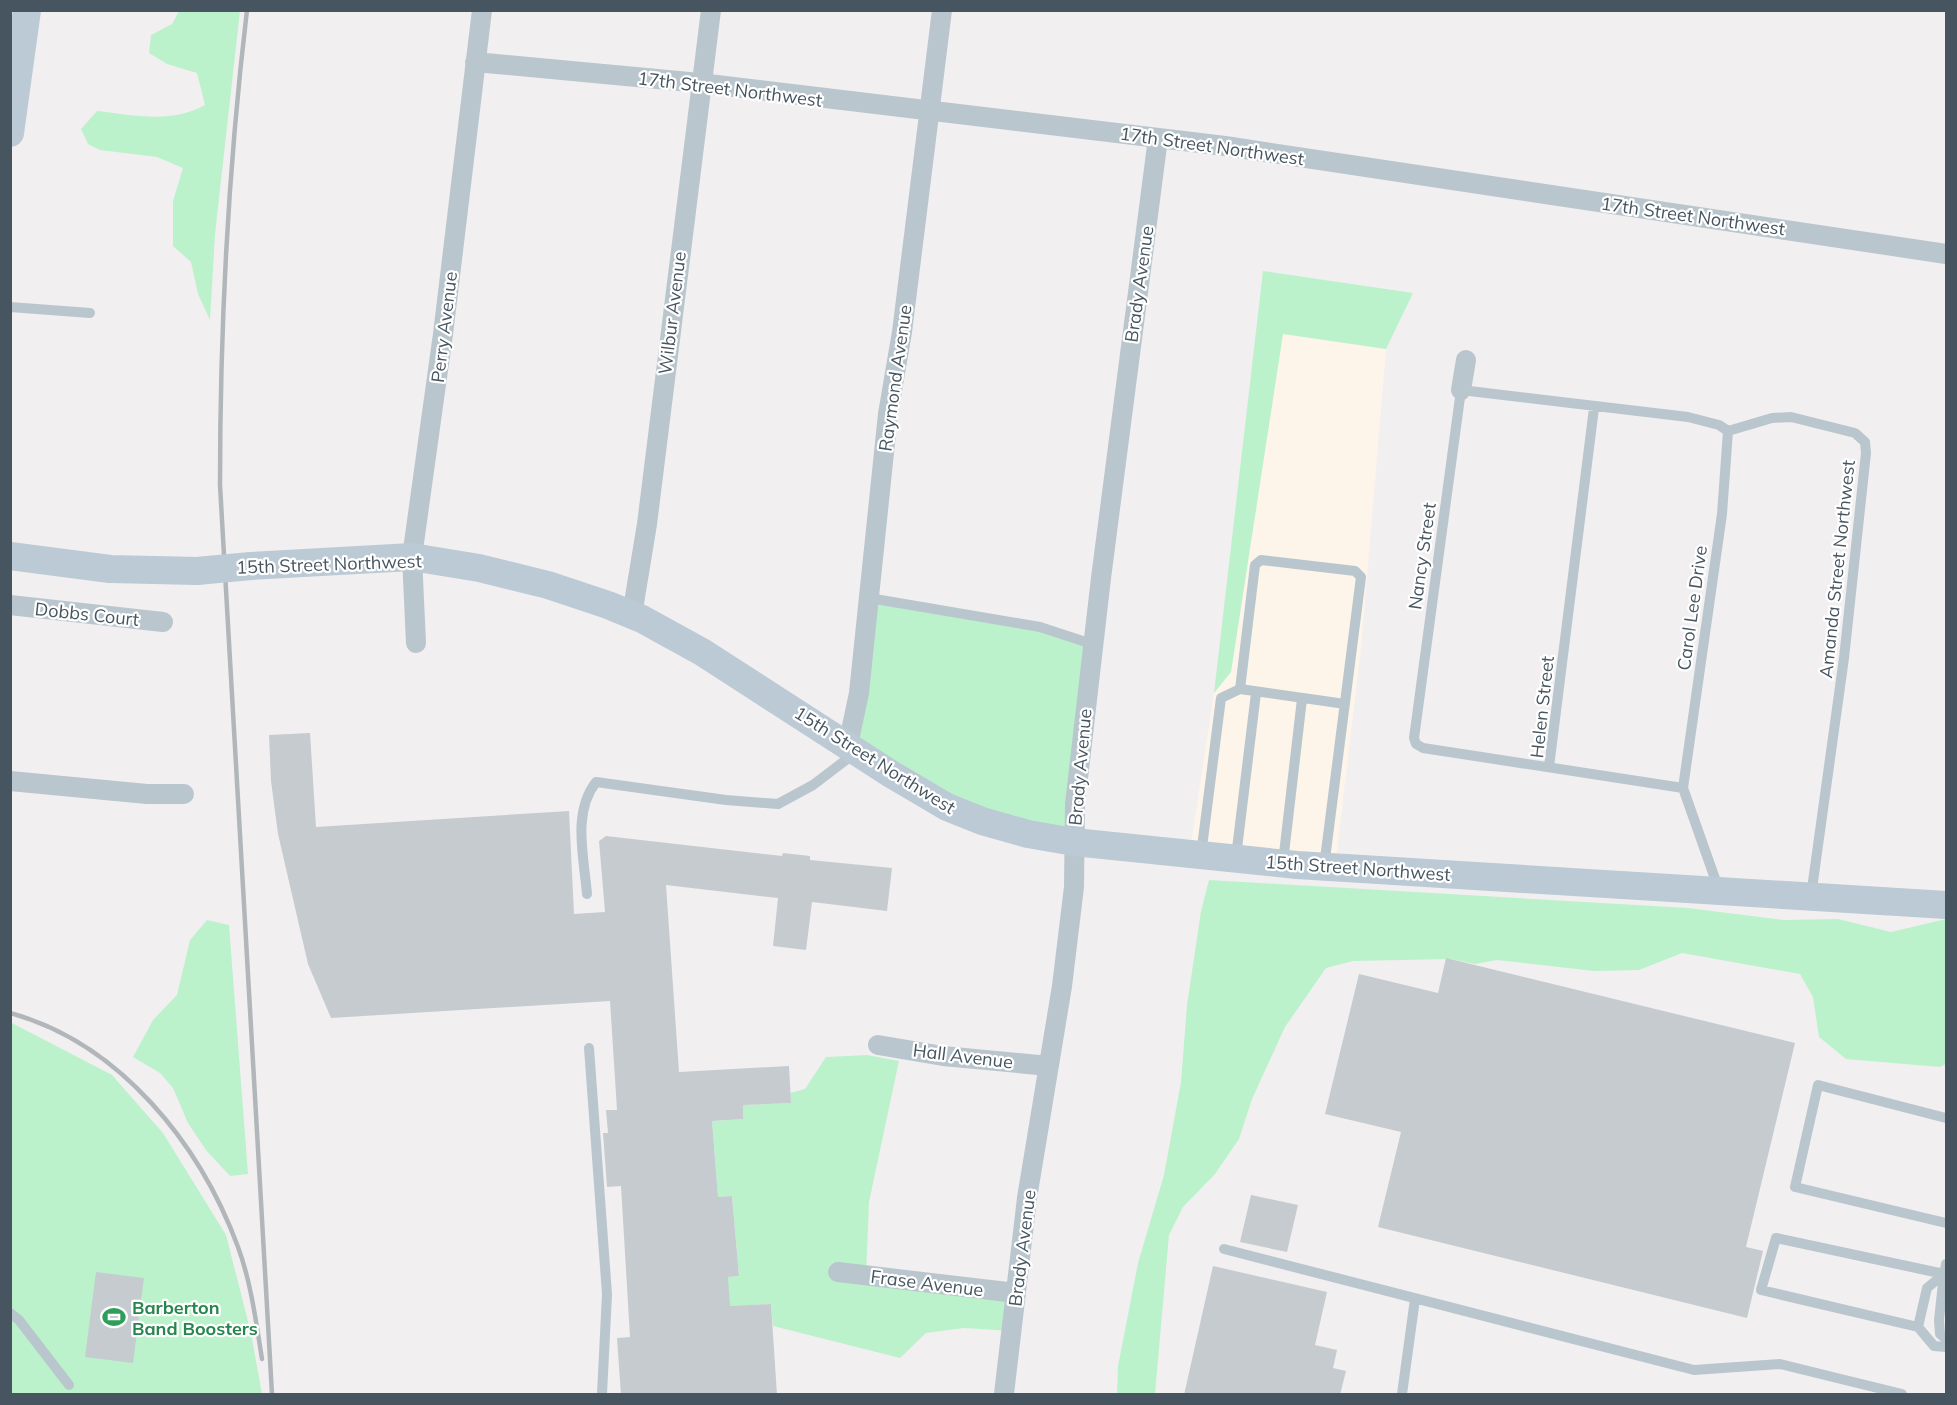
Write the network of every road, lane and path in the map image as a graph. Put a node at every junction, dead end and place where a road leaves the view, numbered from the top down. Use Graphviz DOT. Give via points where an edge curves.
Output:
graph roads {
  1 [pos="482,10"];
  2 [pos="711,10"];
  3 [pos="942,10"];
  4 [pos="21,19"];
  5 [pos="475,62"];
  6 [pos="700,83"];
  7 [pos="930,111"];
  8 [pos="10,133"];
  9 [pos="1158,138"];
  10 [pos="1947,254"];
  11 [pos="10,307"];
  12 [pos="90,313"];
  13 [pos="1466,360"];
  14 [pos="1461,390"];
  15 [pos="1594,408"];
  16 [pos="1728,431"];
  17 [pos="10,556"];
  18 [pos="412,557"];
  19 [pos="869,598"];
  20 [pos="10,605"];
  21 [pos="632,615"];
  22 [pos="163,622"];
  23 [pos="416,643"];
  24 [pos="1095,645"];
  25 [pos="1240,689"];
  26 [pos="1256,693"];
  27 [pos="1302,699"];
  28 [pos="1345,704"];
  29 [pos="853,748"];
  30 [pos="1549,766"];
  31 [pos="10,781"];
  32 [pos="1683,788"];
  33 [pos="184,794"];
  34 [pos="1074,842"];
  35 [pos="1201,856"];
  36 [pos="1236,860"];
  37 [pos="1282,864"];
  38 [pos="1324,867"];
  39 [pos="1720,892"];
  40 [pos="587,894"];
  41 [pos="1811,896"];
  42 [pos="1947,906"];
  43 [pos="878,1045"];
  44 [pos="589,1048"];
  45 [pos="1049,1066"];
  46 [pos="1947,1118"];
  47 [pos="1947,1223"];
  48 [pos="1224,1249"];
  49 [pos="1945,1269"];
  50 [pos="838,1272"];
  51 [pos="1016,1293"];
  52 [pos="1415,1299"];
  53 [pos="10,1313"];
  54 [pos="1918,1327"];
  55 [pos="1947,1339"];
  56 [pos="1947,1347"];
  57 [pos="69,1385"];
  58 [pos="602,1395"];
  59 [pos="1004,1395"];
  60 [pos="1402,1395"];
  61 [pos="1902,1395"];
  1 -- 5 [label="street, Perry Avenue"];
  2 -- 6 [label="street, Wilbur Avenue"];
  3 -- 7 [label="street, Raymond Avenue"];
  4 -- 8 [label="street"];
  5 -- 6 [label="street, 17th Street Northwest"];
  5 -- 18 [label="street, Perry Avenue"];
  6 -- 7 [label="street, 17th Street Northwest"];
  6 -- 21 [label="street, Wilbur Avenue" via="647,524"];
  7 -- 9 [label="street, 17th Street Northwest"];
  7 -- 19 [label="street, Raymond Avenue" via="888,414"];
  9 -- 10 [label="street, 17th Street Northwest"];
  9 -- 24 [label="street, Brady Avenue"];
  11 -- 12 [label="lane"];
  13 -- 14 [label="street"];
  14 -- 15 [label="lane"];
  14 -- 30 [label="lane, Nancy Street" via="1413,738 1423,748"];
  15 -- 16 [label="lane" via="1688,417"];
  15 -- 30 [label="lane, Helen Street"];
  16 -- 32 [label="lane, Carol Lee Drive" via="1722,514"];
  16 -- 41 [label="lane, Amanda Street Northwest" via="1772,418 1791,417 1855,433 1865,442 1844,658"];
  17 -- 18 [label="street, 15th Street Northwest, bridge" via="110,569 196,571"];
  18 -- 21 [label="street, 15th Street Northwest" via="548,585"];
  18 -- 23 [label="street, Perry Avenue"];
  19 -- 24 [label="lane" via="1040,627"];
  19 -- 29 [label="street, Raymond Avenue"];
  20 -- 22 [label="street, Dobbs Court"];
  21 -- 29 [label="street, 15th Street Northwest" via="702,652"];
  24 -- 34 [label="street, Brady Avenue" via="1075,804"];
  25 -- 26 [label="lane"];
  25 -- 28 [label="lane" via="1255,565 1261,560 1355,571 1361,576"];
  25 -- 35 [label="lane" via="1221,698"];
  26 -- 27 [label="lane"];
  26 -- 36 [label="lane"];
  27 -- 28 [label="lane"];
  27 -- 37 [label="lane"];
  28 -- 38 [label="lane"];
  29 -- 34 [label="street, 15th Street Northwest" via="947,807 1028,834"];
  29 -- 40 [label="lane" via="813,785 778,804 596,782 586,795 581,823"];
  30 -- 32 [label="lane, Helen Street"];
  31 -- 33 [label="street"];
  32 -- 39 [label="lane"];
  34 -- 35 [label="street, 15th Street Northwest"];
  34 -- 45 [label="street, Brady Avenue" via="1074,886"];
  35 -- 36 [label="street, 15th Street Northwest"];
  36 -- 37 [label="street, 15th Street Northwest"];
  37 -- 38 [label="street, 15th Street Northwest"];
  38 -- 39 [label="street, 15th Street Northwest"];
  39 -- 41 [label="street, 15th Street Northwest"];
  41 -- 42 [label="street, 15th Street Northwest"];
  43 -- 45 [label="street, Hall Avenue"];
  44 -- 58 [label="lane" via="607,1294"];
  45 -- 51 [label="street, Brady Avenue"];
  46 -- 47 [label="lane" via="1818,1085 1795,1187"];
  48 -- 52 [label="lane"];
  49 -- 54 [label="lane" via="1927,1288"];
  49 -- 54 [label="lane" via="1776,1238 1761,1290"];
  49 -- 55 [label="lane" via="1939,1320 1940,1334"];
  50 -- 51 [label="street, Frase Avenue"];
  51 -- 59 [label="street, Brady Avenue"];
  52 -- 60 [label="lane"];
  52 -- 61 [label="lane" via="1694,1370 1779,1364"];
  53 -- 57 [label="lane"];
  54 -- 56 [label="lane" via="1934,1346"];
}
